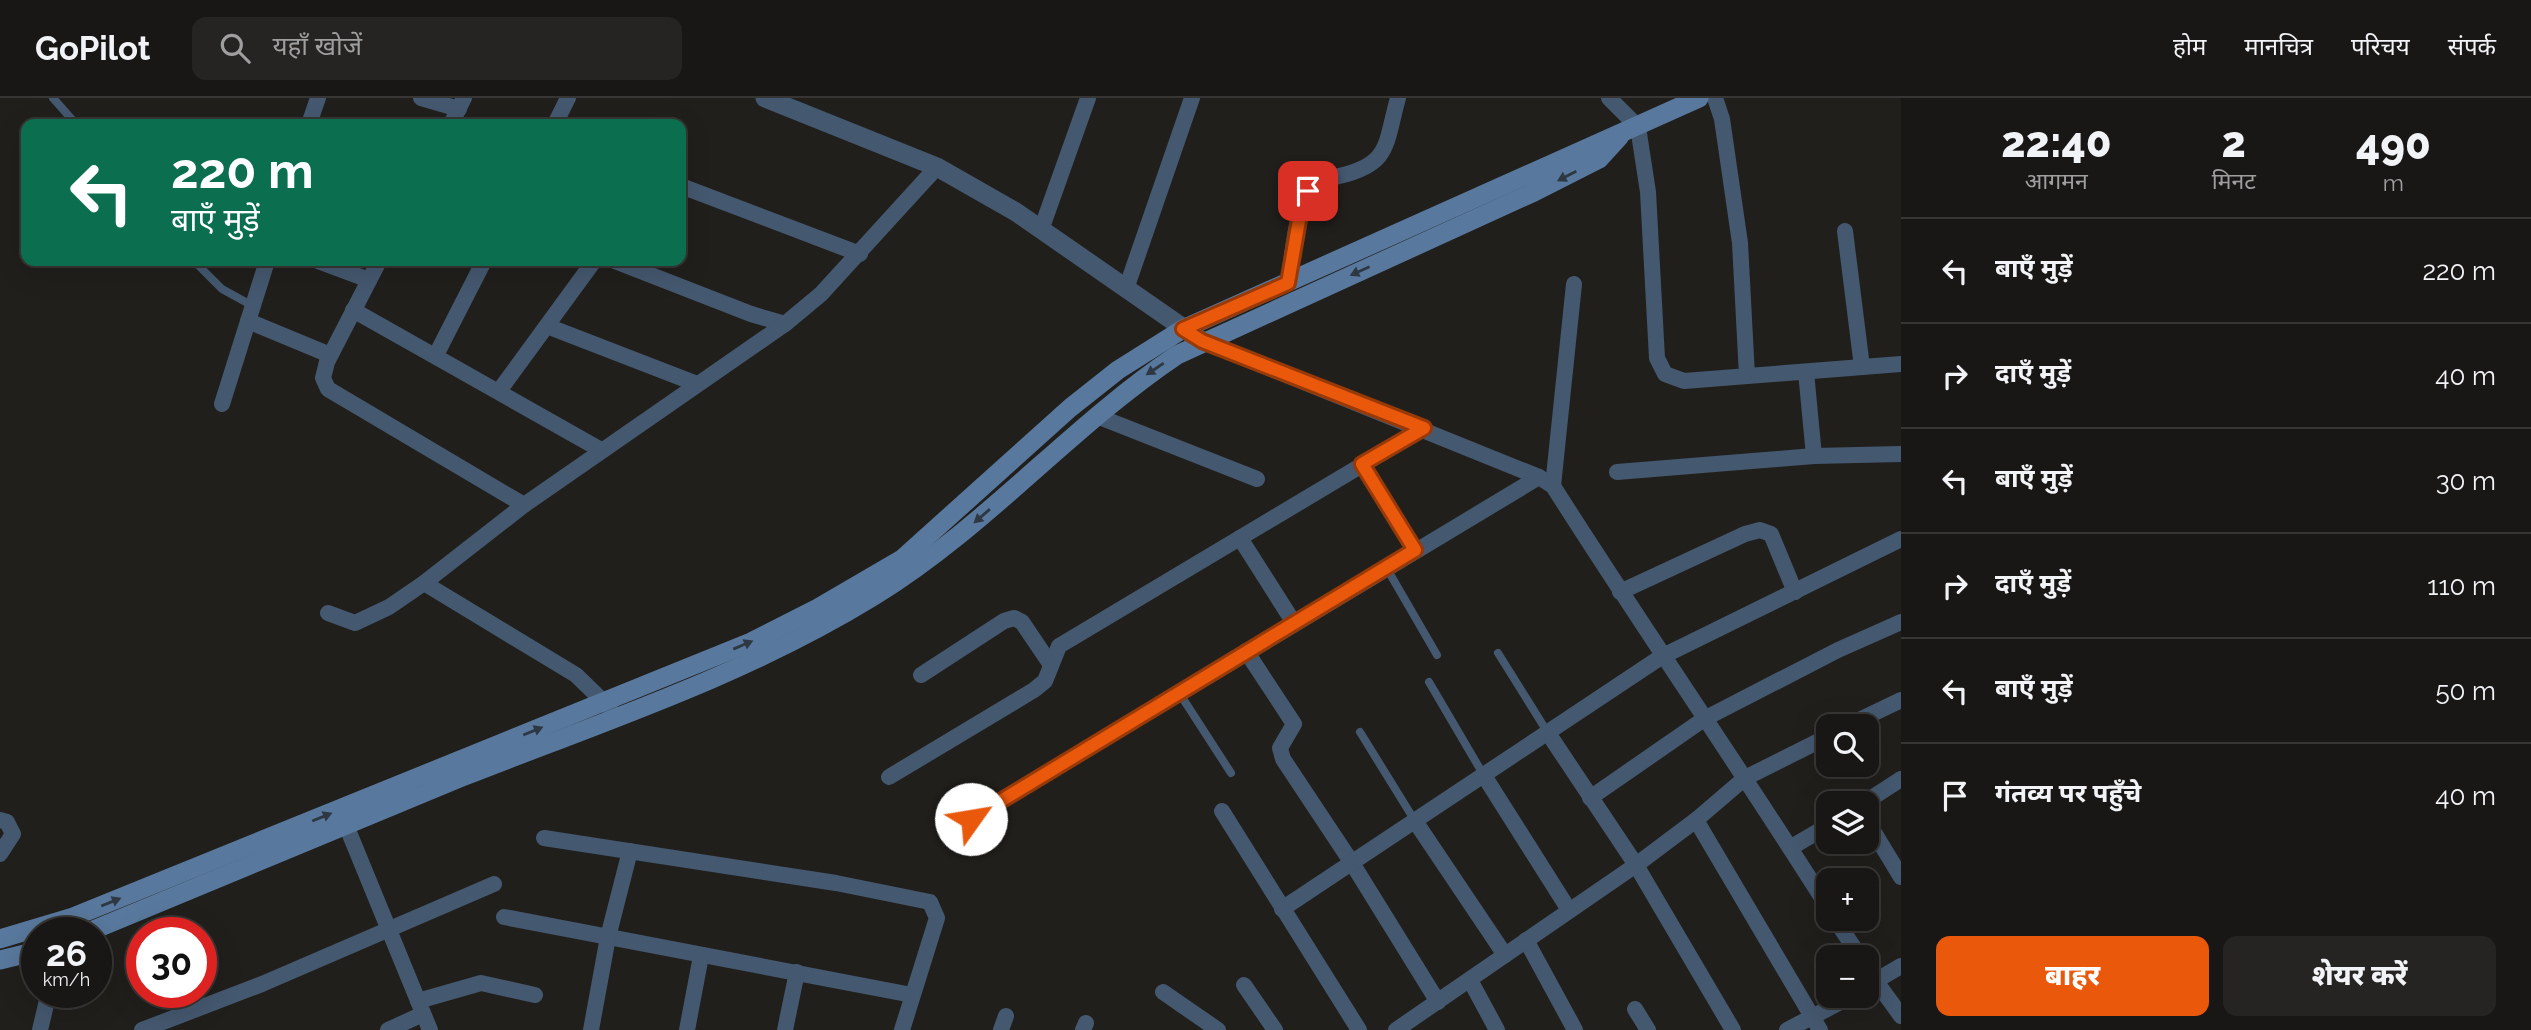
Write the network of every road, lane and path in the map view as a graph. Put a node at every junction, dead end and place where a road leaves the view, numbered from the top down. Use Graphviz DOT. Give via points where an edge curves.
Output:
graph roads {
  1 [pos="53,98"];
  2 [pos="318,98"];
  3 [pos="421,98"];
  4 [pos="568,98"];
  5 [pos="765,98"];
  6 [pos="1088,98"];
  7 [pos="1192,98"];
  8 [pos="1398,98"];
  9 [pos="1609,98"];
  10 [pos="1699,98"];
  11 [pos="1715,98"];
  12 [pos="462,104"];
  13 [pos="72,119"];
  14 [pos="311,119"];
  15 [pos="558,119"];
  16 [pos="1630,131"];
  17 [pos="937,167"];
  18 [pos="686,188"];
  19 [pos="1041,230"];
  20 [pos="1845,231"];
  21 [pos="860,254"];
  22 [pos="199,266"];
  23 [pos="265,266"];
  24 [pos="331,266"];
  25 [pos="376,266"];
  26 [pos="482,266"];
  27 [pos="590,266"];
  28 [pos="628,266"];
  29 [pos="369,280"];
  30 [pos="1288,283"];
  31 [pos="1574,284"];
  32 [pos="1126,289"];
  33 [pos="354,310"];
  34 [pos="250,314"];
  35 [pos="785,324"];
  36 [pos="547,326"];
  37 [pos="1183,329"];
  38 [pos="1202,341"];
  39 [pos="330,355"];
  40 [pos="436,355"];
  41 [pos="1901,364"];
  42 [pos="1862,367"];
  43 [pos="1806,372"];
  44 [pos="1747,376"];
  45 [pos="698,384"];
  46 [pos="499,391"];
  47 [pos="222,404"];
  48 [pos="1097,416"];
  49 [pos="1424,428"];
  50 [pos="601,450"];
  51 [pos="1901,454"];
  52 [pos="1814,456"];
  53 [pos="1362,464"];
  54 [pos="1617,472"];
  55 [pos="1257,479"];
  56 [pos="1546,481"];
  57 [pos="524,505"];
  58 [pos="1240,538"];
  59 [pos="1901,539"];
  60 [pos="1415,550"];
  61 [pos="1386,567"];
  62 [pos="424,583"];
  63 [pos="1620,592"];
  64 [pos="1795,592"];
  65 [pos="328,613"];
  66 [pos="1901,622"];
  67 [pos="1294,623"];
  68 [pos="1246,651"];
  69 [pos="1498,653"];
  70 [pos="1437,655"];
  71 [pos="1661,657"];
  72 [pos="1051,665"];
  73 [pos="921,675"];
  74 [pos="1429,682"];
  75 [pos="1178,691"];
  76 [pos="1901,700"];
  77 [pos="611,710"];
  78 [pos="1872,714"];
  79 [pos="1704,719"];
  80 [pos="1360,732"];
  81 [pos="1548,733"];
  82 [pos="1816,742"];
  83 [pos="1231,773"];
  84 [pos="1483,774"];
  85 [pos="889,778"];
  86 [pos="1745,778"];
  87 [pos="1901,779"];
  88 [pos="1879,793"];
  89 [pos="1590,798"];
  90 [pos="1222,811"];
  91 [pos="971,819"];
  92 [pos="0,820"];
  93 [pos="1696,820"];
  94 [pos="1415,821"];
  95 [pos="346,825"];
  96 [pos="1816,833"];
  97 [pos="544,838"];
  98 [pos="1879,841"];
  99 [pos="1790,848"];
  100 [pos="631,851"];
  101 [pos="0,854"];
  102 [pos="1352,863"];
  103 [pos="1636,865"];
  104 [pos="1901,877"];
  105 [pos="494,884"];
  106 [pos="1816,888"];
  107 [pos="1282,909"];
  108 [pos="1569,910"];
  109 [pos="504,917"];
  110 [pos="112,922"];
  111 [pos="388,932"];
  112 [pos="608,937"];
  113 [pos="0,939"];
  114 [pos="1526,940"];
  115 [pos="21,955"];
  116 [pos="1505,955"];
  117 [pos="701,956"];
  118 [pos="0,960"];
  119 [pos="1901,965"];
  120 [pos="797,972"];
  121 [pos="1879,975"];
  122 [pos="1470,980"];
  123 [pos="1244,985"];
  124 [pos="1879,990"];
  125 [pos="1163,992"];
  126 [pos="535,995"];
  127 [pos="912,995"];
  128 [pos="1438,1002"];
  129 [pos="420,1007"];
  130 [pos="45,1008"];
  131 [pos="1837,1008"];
  132 [pos="1635,1009"];
  133 [pos="1901,1016"];
  134 [pos="1816,1024"];
  135 [pos="1417,1025"];
  136 [pos="40,1030"];
  137 [pos="142,1030"];
  138 [pos="388,1030"];
  139 [pos="430,1030"];
  140 [pos="591,1030"];
  141 [pos="687,1030"];
  142 [pos="785,1030"];
  143 [pos="902,1030"];
  144 [pos="1218,1030"];
  145 [pos="1275,1030"];
  146 [pos="1359,1030"];
  147 [pos="1396,1030"];
  148 [pos="1497,1030"];
  149 [pos="1575,1030"];
  150 [pos="1648,1030"];
  151 [pos="1733,1030"];
  152 [pos="1787,1030"];
  1 -- 13 [label="lane"];
  2 -- 14 [label="street"];
  3 -- 12 [label="street"];
  4 -- 15 [label="street"];
  5 -- 17 [label="street"];
  6 -- 19 [label="street"];
  7 -- 32 [label="street"];
  8 -- 30 [label="street" via="1382,152 1374,163 1364,170 1316,181 1308,191"];
  9 -- 16 [label="street"];
  10 -- 16 [label="main road"];
  11 -- 44 [label="street" via="1740,243"];
  16 -- 30 [label="main road"];
  16 -- 38 [label="main road, one-way" via="1599,159 1534,192"];
  16 -- 44 [label="street" via="1647,192 1657,358 1665,374 1684,381"];
  17 -- 19 [label="street"];
  17 -- 21 [label="street"];
  18 -- 21 [label="street"];
  19 -- 32 [label="street"];
  20 -- 42 [label="street"];
  21 -- 35 [label="street"];
  22 -- 34 [label="lane"];
  23 -- 34 [label="street"];
  24 -- 29 [label="street"];
  25 -- 29 [label="street"];
  26 -- 40 [label="street"];
  27 -- 36 [label="street"];
  28 -- 35 [label="street"];
  29 -- 33 [label="street"];
  30 -- 37 [label="main road"];
  31 -- 56 [label="street"];
  32 -- 37 [label="street"];
  33 -- 39 [label="street"];
  33 -- 40 [label="street"];
  34 -- 39 [label="street"];
  34 -- 47 [label="street"];
  35 -- 45 [label="street"];
  36 -- 45 [label="street"];
  36 -- 46 [label="street"];
  37 -- 38 [label="street"];
  77 -- 37 [label="main road, one-way" via="818,608 902,559 1070,408 1118,370"];
  38 -- 48 [label="main road, one-way" via="1133,384"];
  38 -- 49 [label="street"];
  39 -- 57 [label="street" via="323,378 328,389"];
  40 -- 46 [label="street"];
  41 -- 42 [label="street"];
  42 -- 43 [label="street"];
  43 -- 44 [label="street"];
  43 -- 52 [label="street"];
  45 -- 50 [label="street"];
  46 -- 50 [label="street"];
  48 -- 55 [label="street"];
  48 -- 77 [label="main road, one-way" via="942,550 872,597 791,643"];
  49 -- 53 [label="street"];
  49 -- 56 [label="street"];
  50 -- 57 [label="street"];
  51 -- 52 [label="street"];
  52 -- 54 [label="street"];
  53 -- 58 [label="street"];
  53 -- 60 [label="street"];
  56 -- 60 [label="street"];
  56 -- 63 [label="street"];
  57 -- 62 [label="street"];
  58 -- 67 [label="street"];
  58 -- 72 [label="street" via="1059,646"];
  59 -- 64 [label="street"];
  60 -- 61 [label="street"];
  61 -- 67 [label="street"];
  61 -- 70 [label="lane"];
  62 -- 65 [label="street" via="355,623"];
  62 -- 77 [label="street" via="576,675"];
  63 -- 64 [label="street" via="1760,530 1771,534"];
  63 -- 71 [label="street"];
  64 -- 71 [label="street"];
  66 -- 79 [label="street"];
  67 -- 68 [label="street"];
  68 -- 75 [label="street"];
  68 -- 102 [label="street" via="1294,724 1280,748 1283,759"];
  69 -- 81 [label="lane"];
  71 -- 79 [label="street"];
  71 -- 81 [label="street"];
  72 -- 73 [label="street" via="1022,622 1014,618"];
  72 -- 85 [label="street" via="1045,681 1034,690"];
  74 -- 84 [label="lane"];
  75 -- 83 [label="lane"];
  75 -- 91 [label="street"];
  76 -- 78 [label="street"];
  77 -- 95 [label="main road"];
  113 -- 77 [label="main road, one-way" via="73,917"];
  79 -- 86 [label="street"];
  79 -- 89 [label="street"];
  80 -- 94 [label="lane"];
  81 -- 84 [label="street"];
  81 -- 89 [label="street"];
  82 -- 86 [label="street"];
  84 -- 94 [label="street"];
  84 -- 108 [label="street"];
  86 -- 93 [label="street"];
  86 -- 99 [label="street"];
  87 -- 88 [label="street"];
  89 -- 103 [label="street"];
  90 -- 107 [label="street"];
  92 -- 101 [label="street" via="7,822 13,834"];
  93 -- 103 [label="street"];
  93 -- 134 [label="street"];
  94 -- 102 [label="street"];
  94 -- 116 [label="street"];
  95 -- 110 [label="main road"];
  95 -- 111 [label="street"];
  96 -- 99 [label="street"];
  97 -- 100 [label="street"];
  98 -- 104 [label="street"];
  99 -- 106 [label="street"];
  100 -- 112 [label="street"];
  100 -- 127 [label="street" via="930,902 937,918"];
  102 -- 107 [label="street"];
  102 -- 128 [label="street"];
  103 -- 108 [label="street"];
  103 -- 151 [label="street"];
  105 -- 111 [label="street"];
  107 -- 146 [label="street"];
  108 -- 114 [label="street"];
  109 -- 112 [label="street"];
  111 -- 129 [label="street"];
  111 -- 137 [label="street"];
  112 -- 117 [label="street"];
  112 -- 140 [label="street"];
  114 -- 116 [label="street"];
  114 -- 149 [label="street"];
  115 -- 118 [label="main road"];
  116 -- 122 [label="street"];
  117 -- 120 [label="street"];
  117 -- 141 [label="street"];
  119 -- 121 [label="street"];
  120 -- 127 [label="street"];
  120 -- 142 [label="street"];
  122 -- 128 [label="street"];
  122 -- 148 [label="street"];
  123 -- 145 [label="street"];
  124 -- 133 [label="street"];
  125 -- 144 [label="street"];
  126 -- 129 [label="street" via="481,983"];
  127 -- 143 [label="street"];
  128 -- 135 [label="street"];
  129 -- 138 [label="street"];
  129 -- 139 [label="street"];
  130 -- 136 [label="street"];
  131 -- 134 [label="street"];
  132 -- 150 [label="street"];
  134 -- 152 [label="street"];
  135 -- 147 [label="street"];
}
